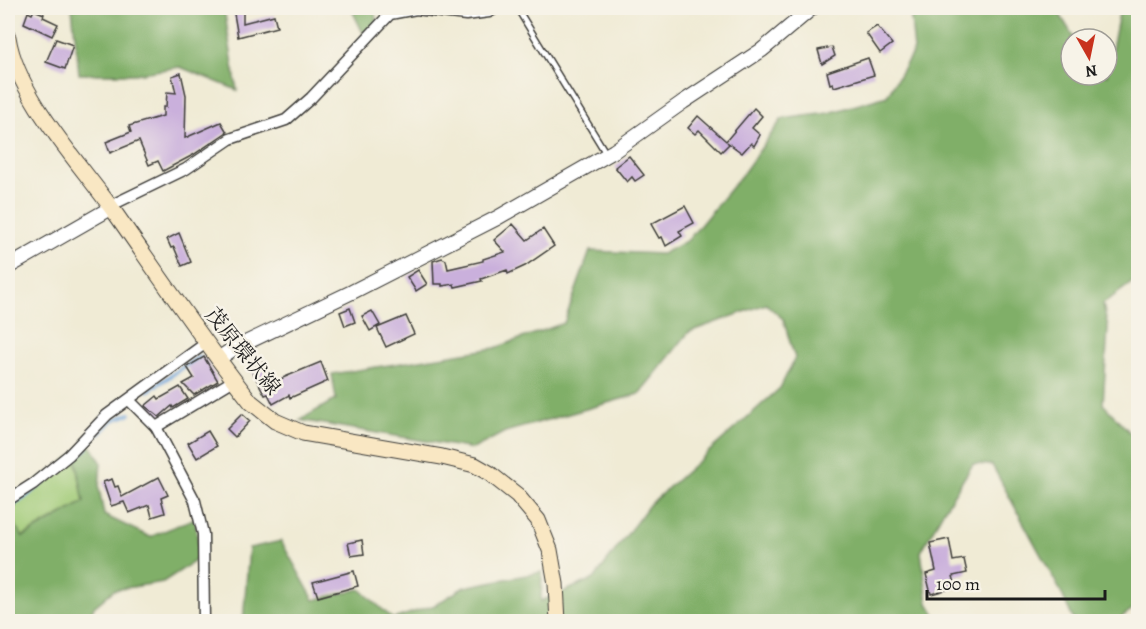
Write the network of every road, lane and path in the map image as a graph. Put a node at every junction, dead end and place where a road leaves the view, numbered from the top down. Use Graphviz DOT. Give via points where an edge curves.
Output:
graph roads {
  1 [pos="496,8"];
  2 [pos="517,8"];
  3 [pos="812,8"];
  4 [pos="8,37"];
  5 [pos="607,155"];
  6 [pos="111,208"];
  7 [pos="8,267"];
  8 [pos="206,343"];
  9 [pos="218,359"];
  10 [pos="234,380"];
  11 [pos="129,400"];
  12 [pos="156,427"];
  13 [pos="8,500"];
  14 [pos="204,621"];
  15 [pos="558,621"];
  1 -- 6 [label="street" via="466,15 416,9 390,14 286,120 230,139 186,169"];
  2 -- 5 [label="lane"];
  3 -- 5 [label="street" via="762,50"];
  4 -- 6 [label="main road, 茂原環状線" via="18,73 51,127"];
  5 -- 9 [label="street" via="497,218"];
  6 -- 7 [label="street"];
  6 -- 8 [label="main road, 茂原環状線"];
  8 -- 9 [label="main road, 茂原環状線"];
  8 -- 11 [label="street"];
  9 -- 10 [label="main road, 茂原環状線"];
  10 -- 12 [label="street"];
  10 -- 15 [label="main road, 茂原環状線" via="251,402 275,421 303,432 461,461 503,483 538,520 550,550"];
  11 -- 12 [label="street"];
  11 -- 13 [label="street" via="107,415 69,455"];
  12 -- 14 [label="street" via="195,501 203,534"];
}
